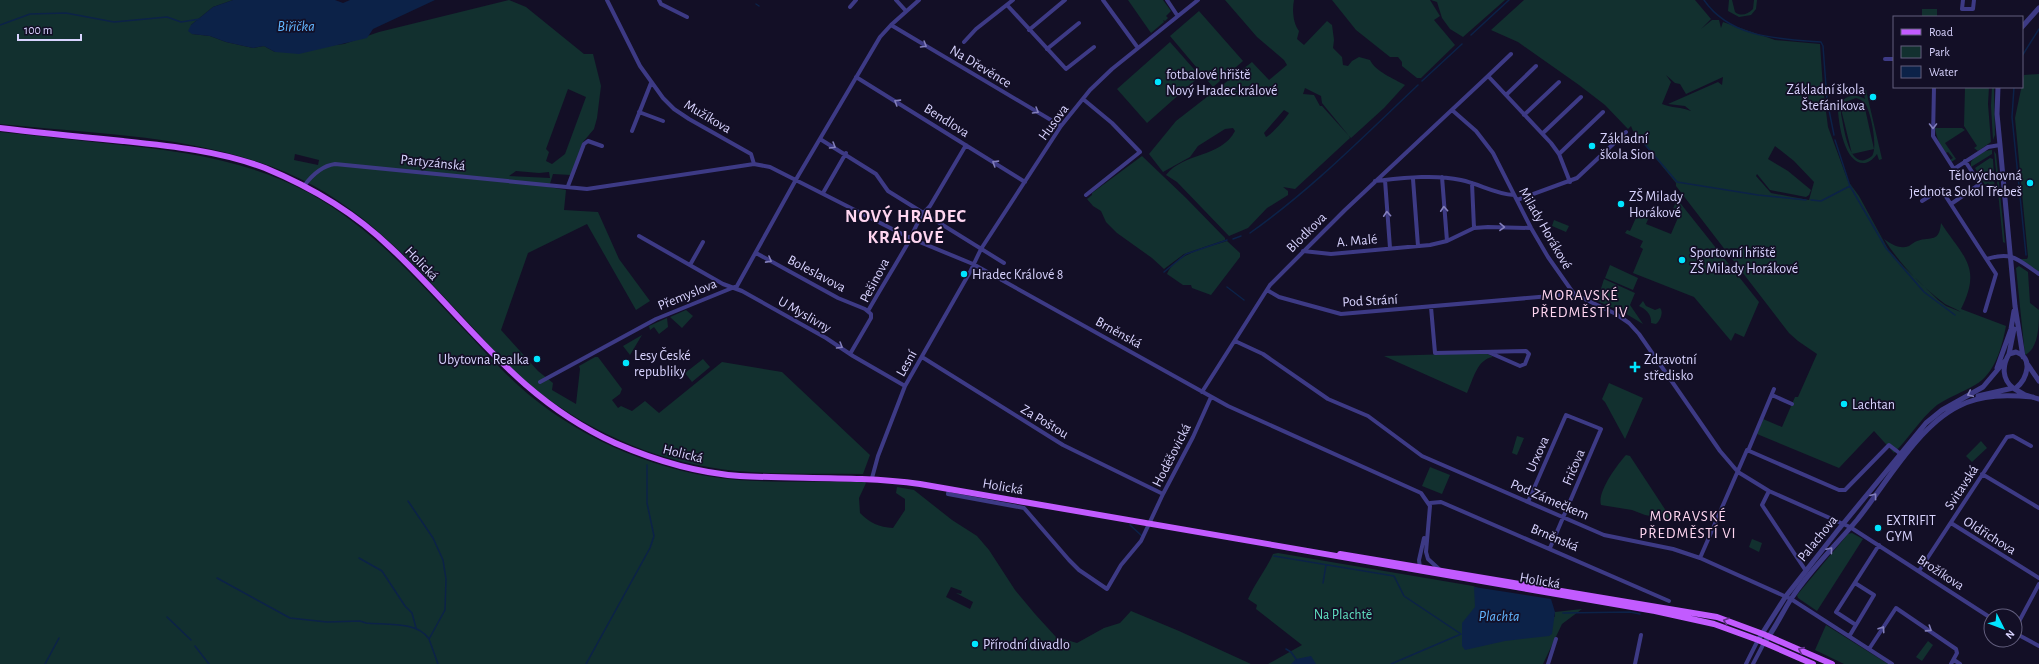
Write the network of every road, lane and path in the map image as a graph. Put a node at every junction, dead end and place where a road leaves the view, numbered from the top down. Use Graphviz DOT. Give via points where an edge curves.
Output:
graph roads {
  1 [pos="607,0"];
  2 [pos="659,0"];
  3 [pos="856,0"];
  4 [pos="896,0"];
  5 [pos="919,0"];
  6 [pos="1013,0"];
  7 [pos="1065,0"];
  8 [pos="1103,0"];
  9 [pos="1167,0"];
  10 [pos="1198,0"];
  11 [pos="1963,0"];
  12 [pos="1974,0"];
  13 [pos="1007,5"];
  14 [pos="850,7"];
  15 [pos="2039,8"];
  16 [pos="906,11"];
  17 [pos="1177,15"];
  18 [pos="687,17"];
  19 [pos="1079,23"];
  20 [pos="891,25"];
  21 [pos="2023,26"];
  22 [pos="1029,30"];
  23 [pos="964,42"];
  24 [pos="1094,47"];
  25 [pos="1138,48"];
  26 [pos="1047,49"];
  27 [pos="1511,54"];
  28 [pos="1885,59"];
  29 [pos="1893,59"];
  30 [pos="1536,66"];
  31 [pos="1488,76"];
  32 [pos="856,77"];
  33 [pos="1559,82"];
  34 [pos="651,83"];
  35 [pos="1934,88"];
  36 [pos="1998,88"];
  37 [pos="1506,95"];
  38 [pos="1581,97"];
  39 [pos="1083,99"];
  40 [pos="1452,110"];
  41 [pos="639,112"];
  42 [pos="1603,112"];
  43 [pos="1524,114"];
  44 [pos="663,121"];
  45 [pos="1061,126"];
  46 [pos="0,128"];
  47 [pos="632,131"];
  48 [pos="1626,132"];
  49 [pos="1543,134"];
  50 [pos="820,139"];
  51 [pos="966,144"];
  52 [pos="2000,145"];
  53 [pos="602,146"];
  54 [pos="846,154"];
  55 [pos="1559,154"];
  56 [pos="1965,161"];
  57 [pos="754,164"];
  58 [pos="1442,177"];
  59 [pos="1413,179"];
  60 [pos="796,180"];
  61 [pos="1385,180"];
  62 [pos="1375,181"];
  63 [pos="1025,182"];
  64 [pos="1570,182"];
  65 [pos="1472,183"];
  66 [pos="304,186"];
  67 [pos="568,186"];
  68 [pos="823,193"];
  69 [pos="1086,195"];
  70 [pos="1514,195"];
  71 [pos="1517,200"];
  72 [pos="1922,201"];
  73 [pos="1951,204"];
  74 [pos="923,212"];
  75 [pos="1474,228"];
  76 [pos="1530,228"];
  77 [pos="639,236"];
  78 [pos="910,238"];
  79 [pos="1446,241"];
  80 [pos="703,242"];
  81 [pos="1418,246"];
  82 [pos="1390,248"];
  83 [pos="981,249"];
  84 [pos="1303,251"];
  85 [pos="756,253"];
  86 [pos="2010,255"];
  87 [pos="1987,259"];
  88 [pos="1004,263"];
  89 [pos="973,264"];
  90 [pos="690,265"];
  91 [pos="2039,274"];
  92 [pos="732,288"];
  93 [pos="1267,290"];
  94 [pos="1574,294"];
  95 [pos="2015,306"];
  96 [pos="1431,307"];
  97 [pos="868,311"];
  98 [pos="1985,311"];
  99 [pos="1235,341"];
  100 [pos="1488,352"];
  101 [pos="850,354"];
  102 [pos="2009,354"];
  103 [pos="2023,357"];
  104 [pos="922,358"];
  105 [pos="2005,361"];
  106 [pos="2026,362"];
  107 [pos="1994,375"];
  108 [pos="2039,381"];
  109 [pos="540,382"];
  110 [pos="905,386"];
  111 [pos="2015,388"];
  112 [pos="1774,389"];
  113 [pos="1202,392"];
  114 [pos="1772,395"];
  115 [pos="1211,397"];
  116 [pos="2036,398"];
  117 [pos="1968,401"];
  118 [pos="1792,404"];
  119 [pos="1566,414"];
  120 [pos="2030,446"];
  121 [pos="1748,451"];
  122 [pos="1902,456"];
  123 [pos="1738,472"];
  124 [pos="1982,474"];
  125 [pos="872,478"];
  126 [pos="948,489"];
  127 [pos="1769,491"];
  128 [pos="1163,494"];
  129 [pos="1528,502"];
  130 [pos="1430,503"];
  131 [pos="2039,508"];
  132 [pos="1564,517"];
  133 [pos="1150,523"];
  134 [pos="1844,523"];
  135 [pos="1951,523"];
  136 [pos="1428,526"];
  137 [pos="1850,527"];
  138 [pos="1879,545"];
  139 [pos="1550,548"];
  140 [pos="1308,550"];
  141 [pos="1700,558"];
  142 [pos="1419,560"];
  143 [pos="1411,566"];
  144 [pos="1420,567"];
  145 [pos="1443,571"];
  146 [pos="1806,571"];
  147 [pos="1919,571"];
  148 [pos="1427,573"];
  149 [pos="2039,578"];
  150 [pos="1855,583"];
  151 [pos="2039,584"];
  152 [pos="1789,598"];
  153 [pos="1669,601"];
  154 [pos="1983,613"];
  155 [pos="2023,614"];
  156 [pos="1856,625"];
  157 [pos="1641,635"];
  158 [pos="1766,635"];
  159 [pos="1850,635"];
  160 [pos="2023,637"];
  161 [pos="1556,639"];
  162 [pos="1758,640"];
  163 [pos="1764,643"];
  164 [pos="2039,646"];
  165 [pos="1869,649"];
  166 [pos="1953,662"];
  167 [pos="1548,664"];
  168 [pos="1635,664"];
  169 [pos="1746,664"];
  170 [pos="1753,664"];
  171 [pos="1813,664"];
  172 [pos="1832,664"];
  173 [pos="1892,664"];
  174 [pos="1960,664"];
  1 -- 34 [label="street, Mužíkova" via="636,59"];
  2 -- 18 [label="street" via="661,4"];
  3 -- 14 [label="street"];
  4 -- 16 [label="street"];
  5 -- 16 [label="street, Přemyslova"];
  6 -- 13 [label="street"];
  7 -- 22 [label="street"];
  8 -- 25 [label="street"];
  9 -- 17 [label="street"];
  10 -- 17 [label="street, Husova"];
  11 -- 12 [label="street" via="1962,9 1973,9"];
  13 -- 22 [label="street"];
  13 -- 23 [label="street" via="976,28"];
  15 -- 21 [label="street"];
  16 -- 20 [label="street, Přemyslova"];
  17 -- 25 [label="street, Husova"];
  19 -- 26 [label="street"];
  20 -- 32 [label="street, Přemyslova" via="880,37"];
  20 -- 45 [label="street, Na Dřevěnce, one-way"];
  22 -- 26 [label="street"];
  24 -- 26 [label="street" via="1066,69"];
  25 -- 39 [label="street, Husova" via="1112,69"];
  27 -- 31 [label="street, Blodkova"];
  28 -- 29 [label="street"];
  30 -- 37 [label="street"];
  31 -- 37 [label="street"];
  31 -- 40 [label="street, Blodkova"];
  32 -- 50 [label="street, Přemyslova"];
  51 -- 32 [label="street, Bendlova, one-way"];
  33 -- 43 [label="street"];
  34 -- 41 [label="street"];
  34 -- 57 [label="street, Mužíkova" via="674,109 751,154"];
  35 -- 56 [label="street, one-way" via="1935,141 1954,168"];
  36 -- 52 [label="street"];
  37 -- 43 [label="street"];
  38 -- 49 [label="street"];
  39 -- 45 [label="street, Husova"];
  39 -- 69 [label="street" via="1112,123 1140,152"];
  40 -- 62 [label="street, Blodkova"];
  40 -- 70 [label="street, Milady Horákové" via="1476,132 1493,153"];
  41 -- 44 [label="street"];
  41 -- 47 [label="street"];
  42 -- 55 [label="street"];
  43 -- 49 [label="street"];
  45 -- 63 [label="street, Husova"];
  46 -- 66 [label="main road, Holická" via="196,150 264,168"];
  48 -- 64 [label="street"];
  49 -- 55 [label="street"];
  50 -- 54 [label="street, one-way"];
  50 -- 60 [label="street, Přemyslova"];
  63 -- 51 [label="street, Bendlova, one-way"];
  51 -- 74 [label="street, Pešinova" via="930,206"];
  52 -- 56 [label="street" via="1988,147"];
  52 -- 86 [label="street"];
  53 -- 67 [label="street" via="588,141 584,144"];
  54 -- 68 [label="street"];
  54 -- 74 [label="street" via="876,174 884,187"];
  55 -- 64 [label="street"];
  56 -- 73 [label="street" via="1980,184"];
  57 -- 60 [label="street, Partyzánská" via="770,167"];
  57 -- 67 [label="street, Partyzánská" via="587,188"];
  58 -- 59 [label="street"];
  58 -- 65 [label="street"];
  79 -- 58 [label="street, one-way"];
  59 -- 61 [label="street"];
  59 -- 81 [label="street"];
  60 -- 68 [label="street, Brněnská"];
  60 -- 85 [label="street, Přemyslova"];
  61 -- 62 [label="street"];
  82 -- 61 [label="street, A. Malé, one-way"];
  62 -- 84 [label="street, Blodkova"];
  63 -- 83 [label="street, Husova"];
  64 -- 71 [label="street"];
  65 -- 70 [label="street" via="1496,192"];
  65 -- 75 [label="street"];
  66 -- 67 [label="street, Partyzánská" via="321,168 339,164"];
  66 -- 125 [label="main road, Holická" via="359,220 390,247 532,392 568,418 600,436 664,461 724,474"];
  68 -- 78 [label="street, Brněnská"];
  70 -- 71 [label="street, Milady Horákové"];
  71 -- 76 [label="street, Milady Horákové"];
  72 -- 73 [label="street" via="1941,189"];
  73 -- 87 [label="street"];
  74 -- 78 [label="street, Pešinova"];
  74 -- 83 [label="street"];
  75 -- 76 [label="street, A. Malé, one-way"];
  75 -- 79 [label="street, A. Malé"];
  76 -- 94 [label="street, Milady Horákové"];
  77 -- 90 [label="street, U Myslivny"];
  78 -- 89 [label="street, Brněnská"];
  78 -- 97 [label="street, Pešinova"];
  79 -- 81 [label="street, A. Malé"];
  80 -- 90 [label="street"];
  81 -- 82 [label="street, A. Malé"];
  82 -- 84 [label="street, A. Malé" via="1331,254"];
  83 -- 88 [label="street"];
  83 -- 89 [label="street, Husova"];
  84 -- 93 [label="street, Blodkova"];
  85 -- 92 [label="street, Přemyslova" via="739,283"];
  85 -- 97 [label="street, Boleslavova, one-way" via="838,298"];
  86 -- 87 [label="street"];
  86 -- 91 [label="street"];
  86 -- 95 [label="street"];
  87 -- 98 [label="street" via="1996,274"];
  89 -- 104 [label="street, Lesní"];
  89 -- 113 [label="street, Brněnská"];
  90 -- 92 [label="street, U Myslivny"];
  92 -- 101 [label="street, U Myslivny, one-way" via="742,291"];
  92 -- 109 [label="street, Přemyslova" via="656,319"];
  93 -- 96 [label="street, Pod Strání" via="1341,314"];
  93 -- 99 [label="street, Blodkova"];
  94 -- 96 [label="street, Pod Strání"];
  94 -- 123 [label="street, Milady Horákové" via="1629,323 1640,334 1720,452"];
  95 -- 102 [label="street"];
  95 -- 103 [label="street"];
  95 -- 107 [label="street" via="2009,335"];
  96 -- 100 [label="street" via="1435,353"];
  97 -- 101 [label="street, Pešinova" via="872,316"];
  99 -- 113 [label="street, Blodkova"];
  99 -- 129 [label="street, Pod Zámečkem" via="1263,354 1328,399 1368,416 1422,456"];
  100 -- 100 [label="street" via="1520,366 1525,364 1529,354 1526,351"];
  101 -- 110 [label="street, U Myslivny"];
  102 -- 103 [label="street" via="2016,352"];
  102 -- 105 [label="street, Palachova"];
  103 -- 106 [label="street"];
  104 -- 110 [label="street, Lesní"];
  104 -- 128 [label="street, Za Poštou" via="1063,445"];
  105 -- 107 [label="street, Palachova"];
  105 -- 111 [label="street" via="2004,373"];
  106 -- 108 [label="street"];
  106 -- 111 [label="street" via="2026,375"];
  107 -- 122 [label="street, Palachova, one-way" via="1983,386 1934,416"];
  110 -- 125 [label="street, Lesní"];
  111 -- 116 [label="street"];
  111 -- 117 [label="street" via="1985,393"];
  112 -- 114 [label="street"];
  113 -- 115 [label="street, Brněnská"];
  114 -- 118 [label="street"];
  114 -- 121 [label="street"];
  115 -- 128 [label="street, Hoděšovická" via="1194,437"];
  115 -- 130 [label="street, Brněnská" via="1421,493"];
  116 -- 117 [label="street, Palachova" via="2001,396"];
  117 -- 122 [label="street, Palachova" via="1937,420"];
  119 -- 129 [label="street, Urxova"];
  119 -- 132 [label="street, Fričova" via="1602,430"];
  120 -- 124 [label="street, Svitavská" via="2013,436 2008,436"];
  121 -- 122 [label="street" via="1839,490 1845,490 1889,445"];
  121 -- 123 [label="street"];
  122 -- 134 [label="street, Palachova"];
  137 -- 122 [label="street, Palachova, one-way"];
  123 -- 127 [label="street, Milady Horákové"];
  123 -- 141 [label="street"];
  124 -- 131 [label="street"];
  124 -- 135 [label="street, Svitavská"];
  125 -- 126 [label="main road, Holická"];
  126 -- 133 [label="main road, Holická"];
  126 -- 133 [label="street" via="948,494 1024,508 1074,565 1107,589 1121,565 1141,541"];
  127 -- 134 [label="street, Milady Horákové"];
  127 -- 146 [label="street" via="1762,505"];
  128 -- 133 [label="street, Hoděšovická"];
  129 -- 132 [label="street, Pod Zámečkem"];
  130 -- 136 [label="street"];
  130 -- 139 [label="street, Brněnská" via="1441,502"];
  132 -- 139 [label="street, Fričova"];
  132 -- 141 [label="street, Pod Zámečkem" via="1604,535 1673,549"];
  133 -- 140 [label="main road, Holická"];
  134 -- 137 [label="street, Milady Horákové"];
  134 -- 146 [label="street, Palachova"];
  135 -- 147 [label="street, Svitavská"];
  135 -- 149 [label="street, Oldřichova"];
  136 -- 142 [label="street"];
  136 -- 145 [label="street" via="1426,552 1433,565"];
  137 -- 138 [label="street, Brožíkova"];
  152 -- 137 [label="street, Palachova, one-way"];
  138 -- 147 [label="street, Brožíkova"];
  138 -- 150 [label="street"];
  139 -- 153 [label="street, Brněnská"];
  140 -- 143 [label="main road, Holická"];
  140 -- 148 [label="main road, Holická"];
  141 -- 152 [label="street, Pod Zámečkem"];
  142 -- 143 [label="street"];
  142 -- 144 [label="street"];
  143 -- 144 [label="main road, Holická"];
  144 -- 145 [label="main road, Holická"];
  144 -- 148 [label="street"];
  158 -- 145 [label="main road, Holická, one-way" via="1717,617"];
  146 -- 152 [label="street, Palachova"];
  147 -- 154 [label="street, Brožíkova"];
  148 -- 162 [label="main road, Holická" via="1672,614 1714,624"];
  150 -- 156 [label="street" via="1874,595"];
  150 -- 156 [label="street" via="1836,612"];
  151 -- 155 [label="street"];
  152 -- 158 [label="street, Palachova"];
  152 -- 159 [label="street, Pod Zámečkem"];
  156 -- 159 [label="street"];
  157 -- 168 [label="street"];
  158 -- 162 [label="street, Palachova"];
  158 -- 163 [label="street, Palachova"];
  172 -- 158 [label="main road, one-way"];
  159 -- 165 [label="street, Pod Zámečkem"];
  160 -- 164 [label="street"];
  161 -- 167 [label="street"];
  162 -- 163 [label="main road, Holická"];
  162 -- 169 [label="street"];
  163 -- 170 [label="street"];
  163 -- 171 [label="main road"];
  165 -- 166 [label="street, one-way" via="1896,608 1952,644 1957,653"];
  165 -- 173 [label="street, Pod Zámečkem"];
  166 -- 174 [label="street"];
}
